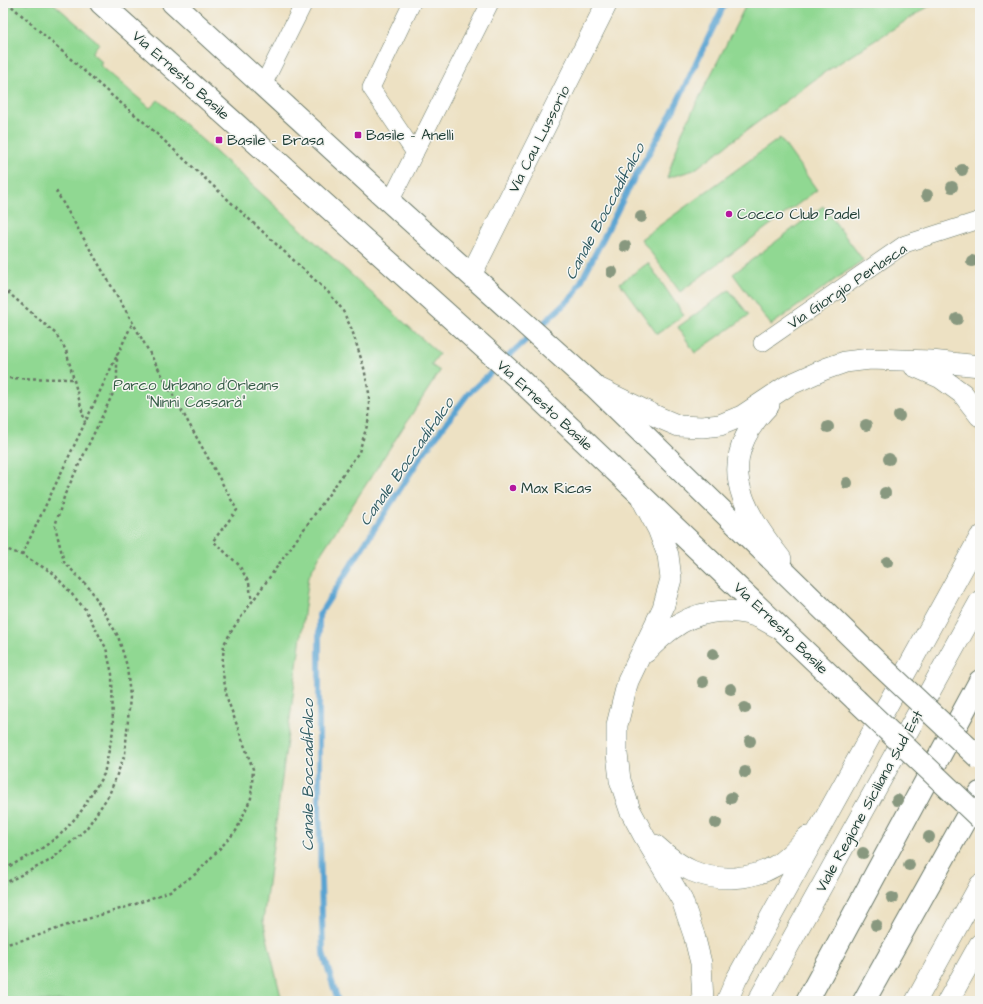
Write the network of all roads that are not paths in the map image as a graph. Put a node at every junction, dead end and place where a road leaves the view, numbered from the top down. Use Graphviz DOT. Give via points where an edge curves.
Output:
graph roads {
  1 [pos="101,3"];
  2 [pos="173,3"];
  3 [pos="304,3"];
  4 [pos="412,3"];
  5 [pos="490,3"];
  6 [pos="607,3"];
  7 [pos="262,85"];
  8 [pos="415,153"];
  9 [pos="390,202"];
  10 [pos="980,220"];
  11 [pos="471,275"];
  12 [pos="762,343"];
  13 [pos="892,360"];
  14 [pos="980,366"];
  15 [pos="594,386"];
  16 [pos="787,386"];
  17 [pos="980,416"];
  18 [pos="639,493"];
  19 [pos="980,537"];
  20 [pos="809,595"];
  21 [pos="980,601"];
  22 [pos="786,632"];
  23 [pos="637,661"];
  24 [pos="980,681"];
  25 [pos="980,760"];
  26 [pos="980,793"];
  27 [pos="827,814"];
  28 [pos="980,818"];
  29 [pos="644,836"];
  30 [pos="980,885"];
  31 [pos="980,944"];
  32 [pos="953,996"];
  33 [pos="703,1001"];
  34 [pos="727,1001"];
  35 [pos="758,1001"];
  36 [pos="806,1001"];
  37 [pos="864,1001"];
  38 [pos="916,1001"];
  1 -- 18 [label="main road, Via Ernesto Basile" via="519,379"];
  2 -- 7 [label="main road"];
  3 -- 7 [label="street"];
  4 -- 8 [label="street" via="371,88"];
  5 -- 8 [label="street"];
  6 -- 11 [label="street, Via Cau Lussorio"];
  7 -- 9 [label="main road"];
  8 -- 9 [label="street"];
  9 -- 11 [label="main road"];
  10 -- 12 [label="street, Via Giorgio Perlasca" via="905,244"];
  11 -- 15 [label="main road"];
  13 -- 14 [label="street"];
  13 -- 16 [label="street" via="845,362"];
  13 -- 17 [label="street" via="941,378 963,394"];
  15 -- 16 [label="street" via="679,426 702,428 742,416"];
  15 -- 20 [label="main road"];
  16 -- 20 [label="street" via="757,417 748,432 740,448 738,482 748,512 766,540"];
  18 -- 22 [label="main road, Via Ernesto Basile"];
  18 -- 23 [label="street" via="668,555 670,579 663,608"];
  19 -- 27 [label="street"];
  20 -- 25 [label="main road, bridge"];
  21 -- 35 [label="street, Viale Regione Siciliana Sud Est"];
  22 -- 23 [label="street" via="756,616 733,611 708,613 687,620 672,629"];
  22 -- 28 [label="main road, Via Ernesto Basile, bridge"];
  23 -- 29 [label="street" via="621,705 617,725 617,754 620,780 630,810"];
  24 -- 36 [label="main road"];
  26 -- 37 [label="main road"];
  27 -- 29 [label="street" via="797,848 776,866 740,877 722,878 691,871 674,861"];
  27 -- 34 [label="street"];
  29 -- 33 [label="street" via="682,900 701,963"];
  30 -- 38 [label="street"];
  31 -- 32 [label="street"];
}
